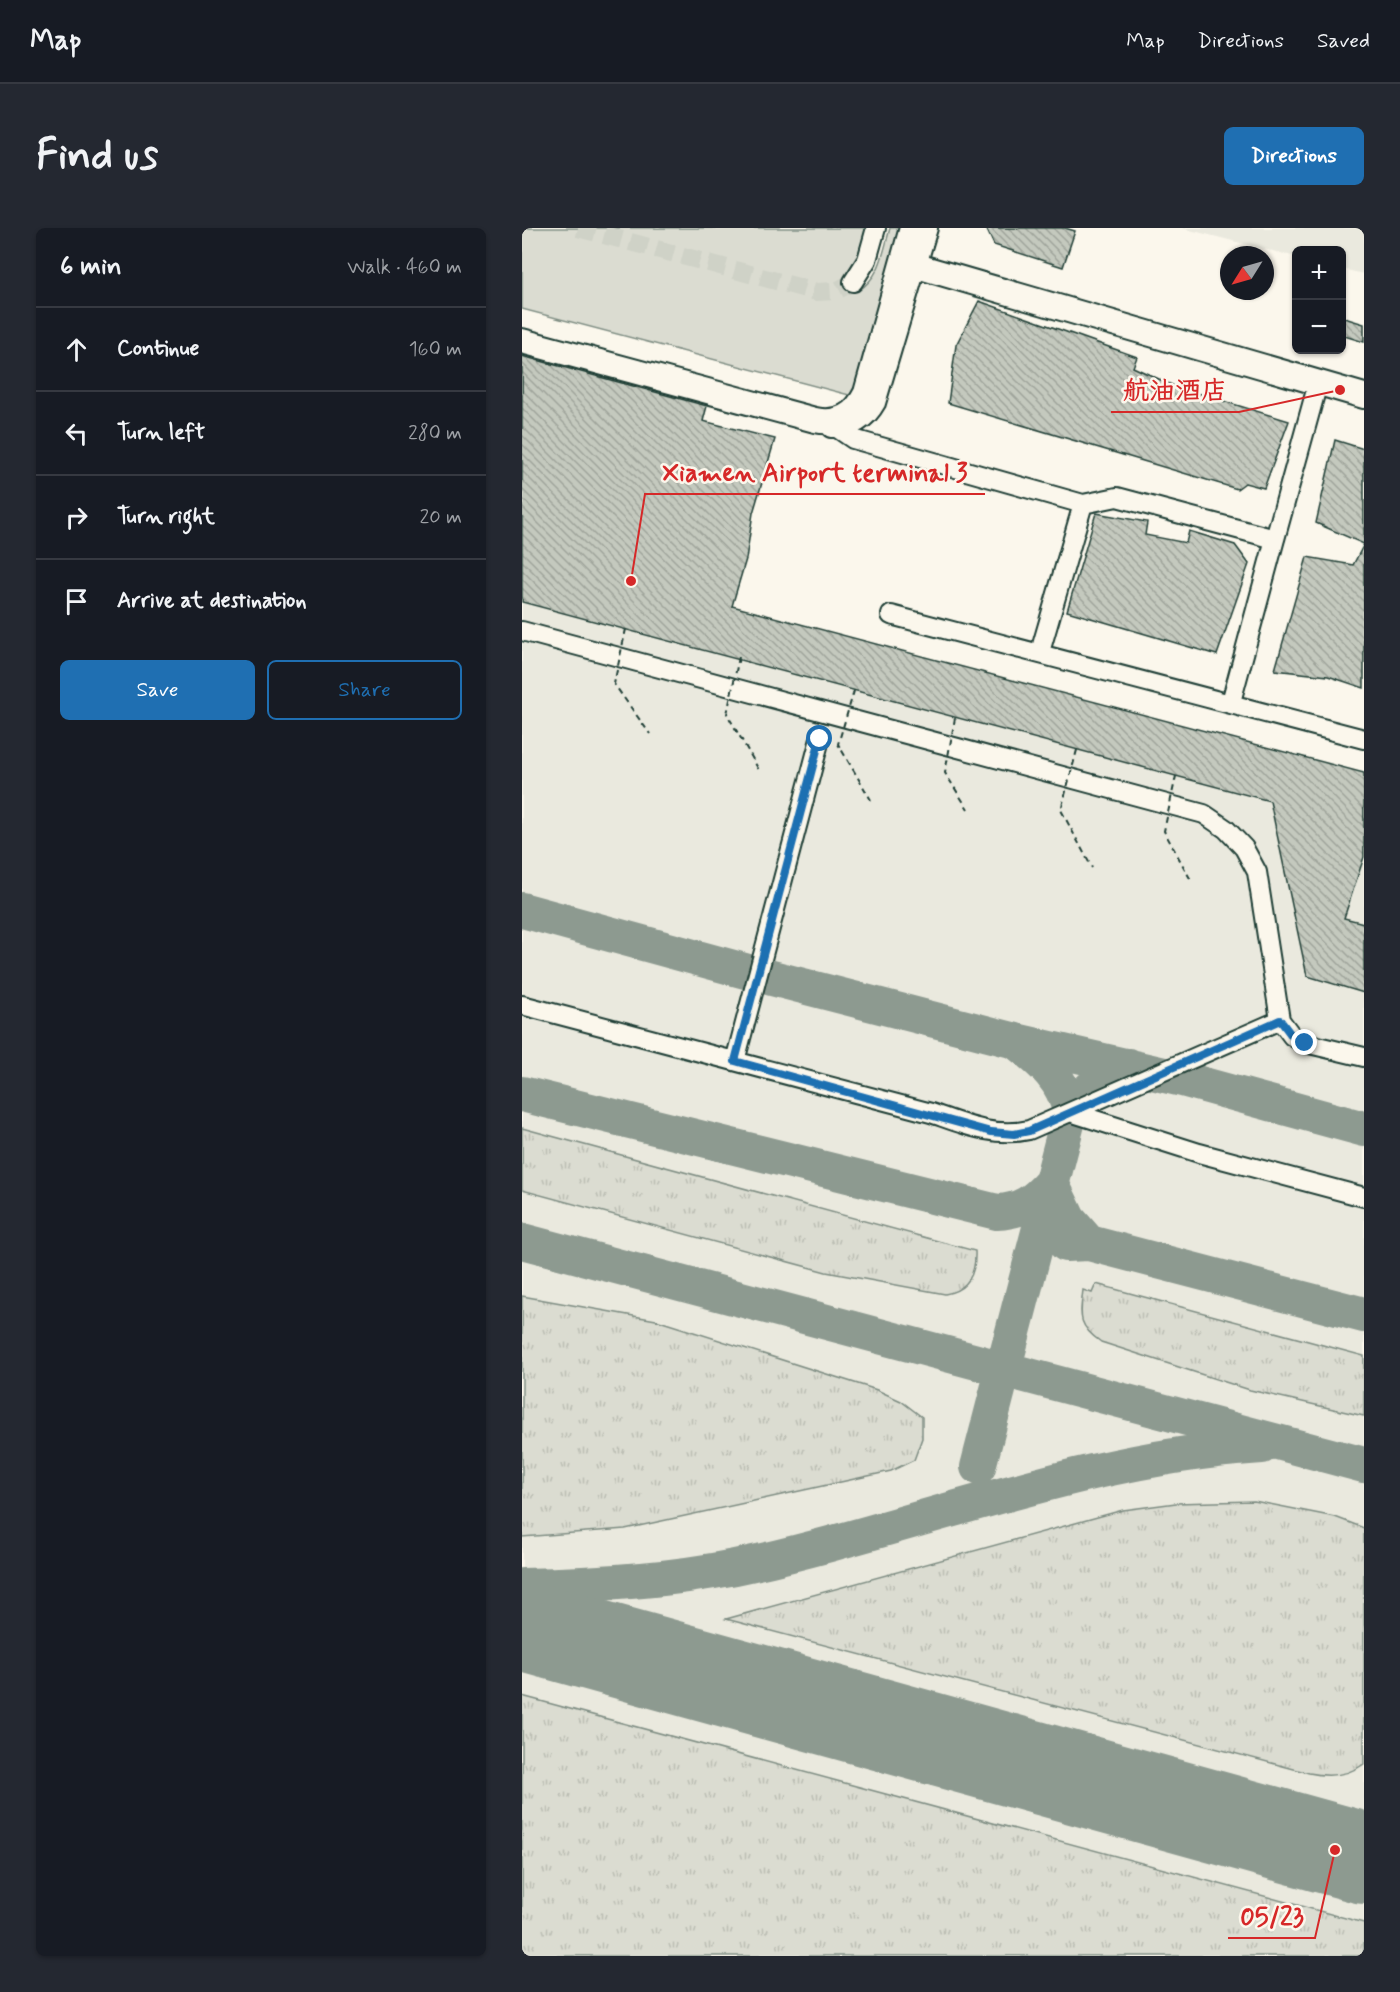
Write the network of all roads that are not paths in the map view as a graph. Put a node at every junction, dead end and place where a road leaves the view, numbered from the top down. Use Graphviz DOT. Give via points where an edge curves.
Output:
graph roads {
  1 [pos="876,228"];
  2 [pos="912,228"];
  3 [pos="928,228"];
  4 [pos="917,266"];
  5 [pos="853,282"];
  6 [pos="522,341"];
  7 [pos="522,347"];
  8 [pos="1318,383"];
  9 [pos="1364,396"];
  10 [pos="837,428"];
  11 [pos="1083,504"];
  12 [pos="1275,539"];
  13 [pos="891,615"];
  14 [pos="522,631"];
  15 [pos="1040,652"];
  16 [pos="1231,702"];
  17 [pos="820,739"];
  18 [pos="1364,739"];
  19 [pos="522,1005"];
  20 [pos="1280,1020"];
  21 [pos="1364,1057"];
  22 [pos="735,1061"];
  23 [pos="1070,1112"];
  24 [pos="1364,1197"];
  1 -- 5 [label="lane" via="867,260"];
  2 -- 6 [label="main road" via="866,393 851,414 834,422"];
  3 -- 4 [label="lane"];
  4 -- 8 [label="main road"];
  4 -- 10 [label="lane" via="876,403 864,420"];
  7 -- 10 [label="lane"];
  8 -- 9 [label="main road"];
  8 -- 12 [label="lane"];
  10 -- 11 [label="lane" via="853,439"];
  11 -- 12 [label="lane" via="1117,497"];
  11 -- 15 [label="lane"];
  12 -- 16 [label="lane"];
  13 -- 15 [label="lane"];
  14 -- 20 [label="lane" via="1204,814 1244,848 1257,872"];
  15 -- 16 [label="lane"];
  16 -- 18 [label="lane"];
  17 -- 22 [label="lane"];
  19 -- 22 [label="lane"];
  20 -- 21 [label="lane" via="1292,1036 1305,1043"];
  20 -- 23 [label="lane"];
  22 -- 23 [label="lane" via="991,1132 1029,1131"];
  23 -- 24 [label="lane" via="1199,1153"];
}
